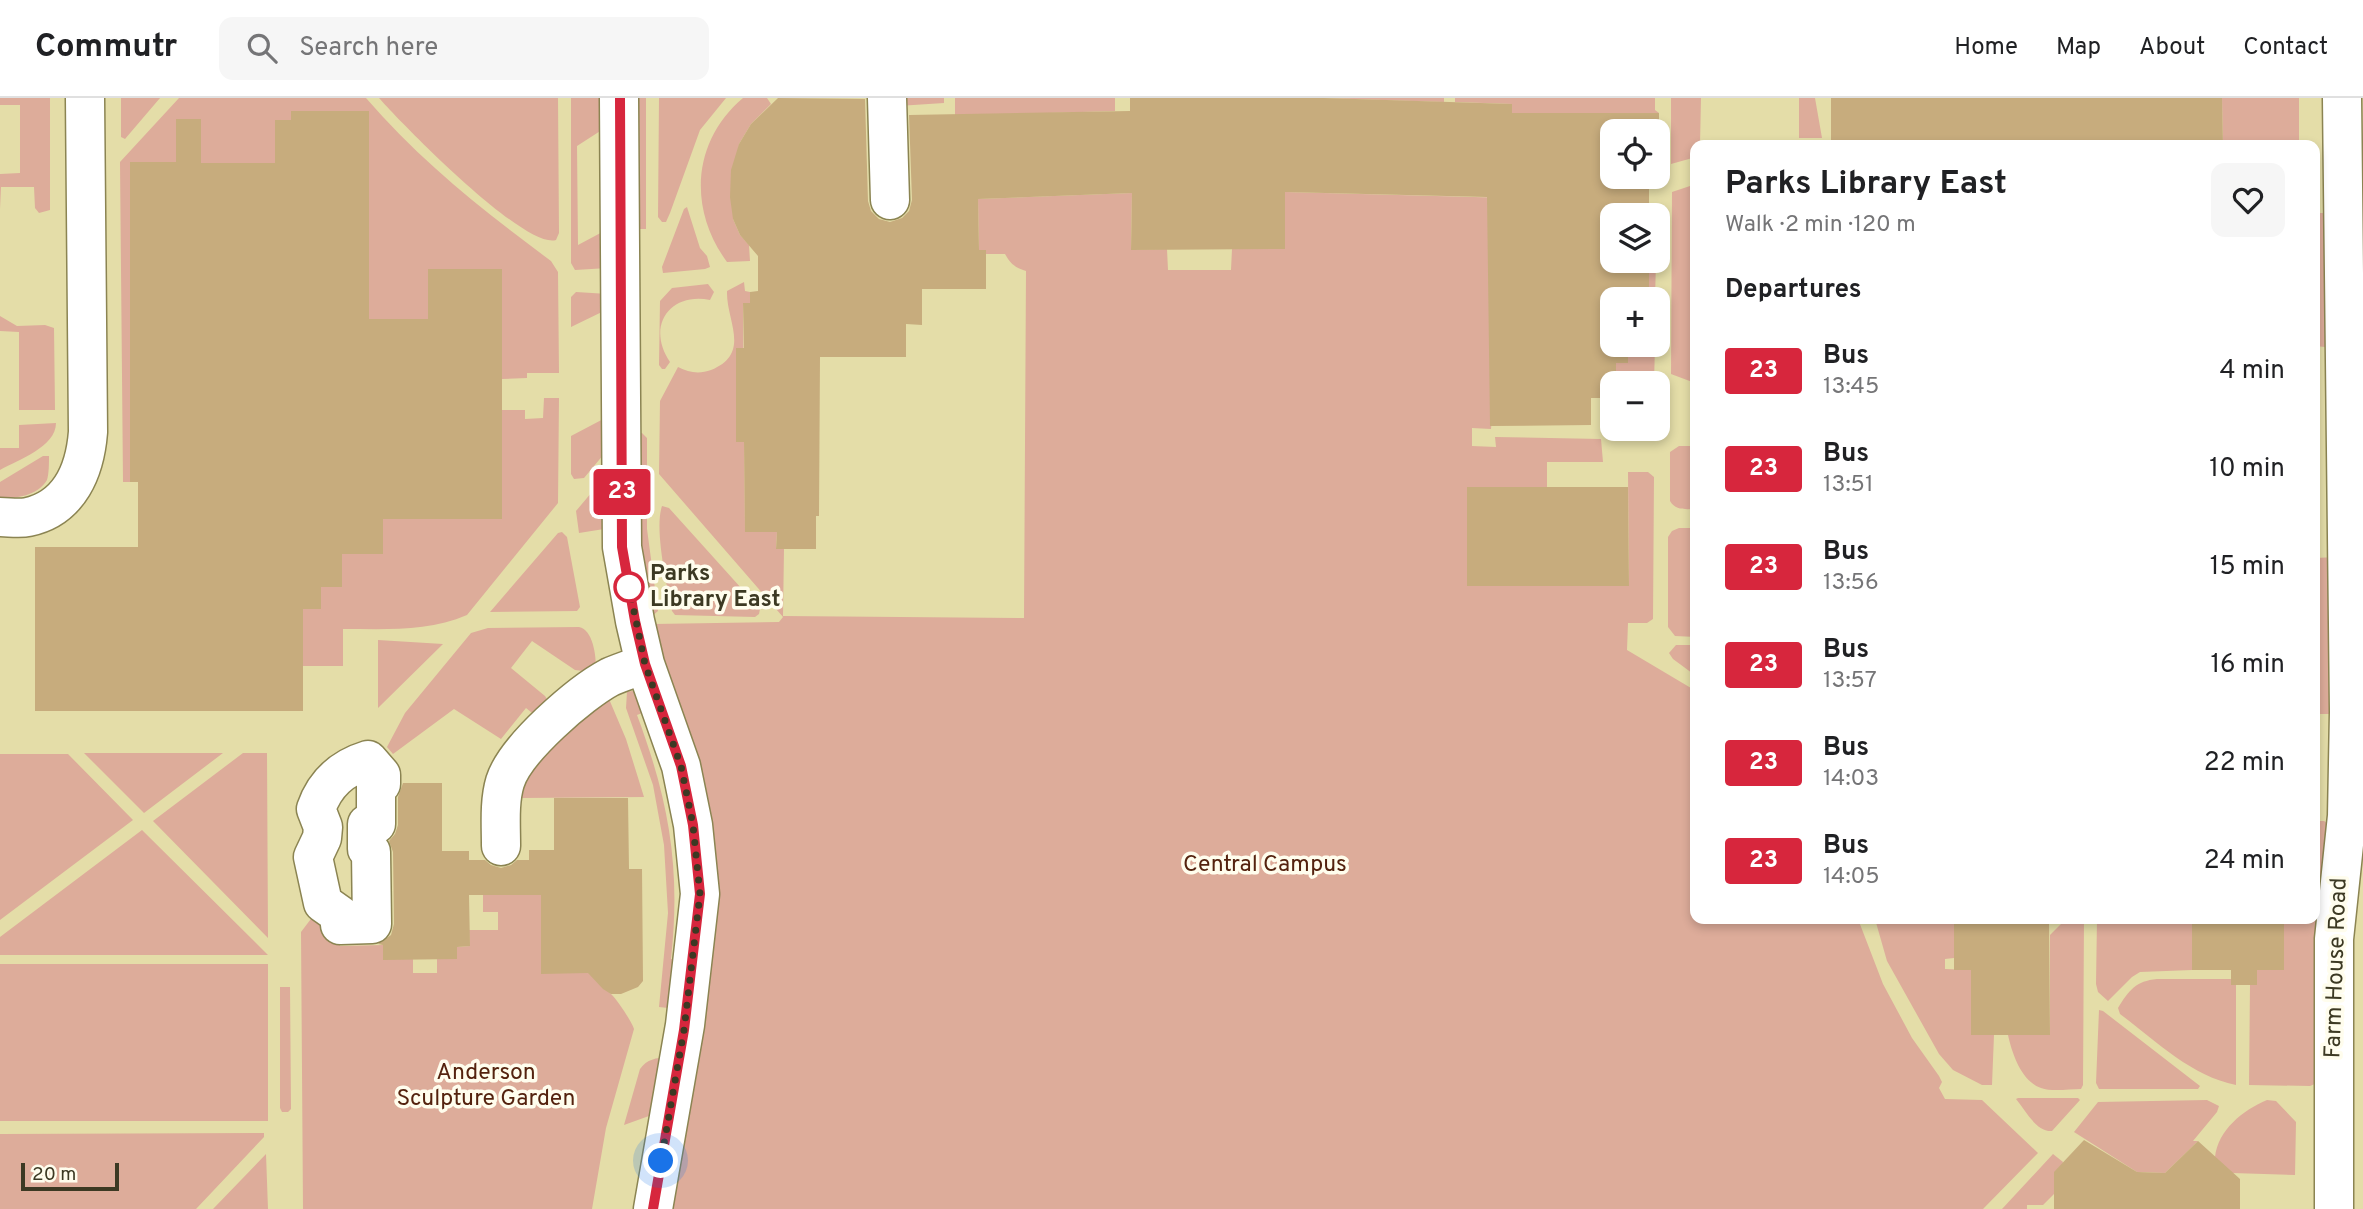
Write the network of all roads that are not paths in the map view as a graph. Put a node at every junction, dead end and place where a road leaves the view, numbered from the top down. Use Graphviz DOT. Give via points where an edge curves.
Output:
graph roads {
  1 [pos="85,98"];
  2 [pos="620,98"];
  3 [pos="887,98"];
  4 [pos="2342,98"];
  5 [pos="890,200"];
  6 [pos="0,517"];
  7 [pos="645,664"];
  8 [pos="500,846"];
  9 [pos="653,1209"];
  10 [pos="2334,1209"];
  1 -- 6 [label="street" via="86,458 76,483 50,509 27,517"];
  2 -- 7 [label="street" via="622,547"];
  3 -- 5 [label="street"];
  4 -- 10 [label="street, Farm House Road" via="2348,712 2347,816 2334,939"];
  7 -- 8 [label="street" via="611,677 575,701 525,752 505,780"];
  7 -- 9 [label="street" via="681,766 700,894 684,1030"];
}
